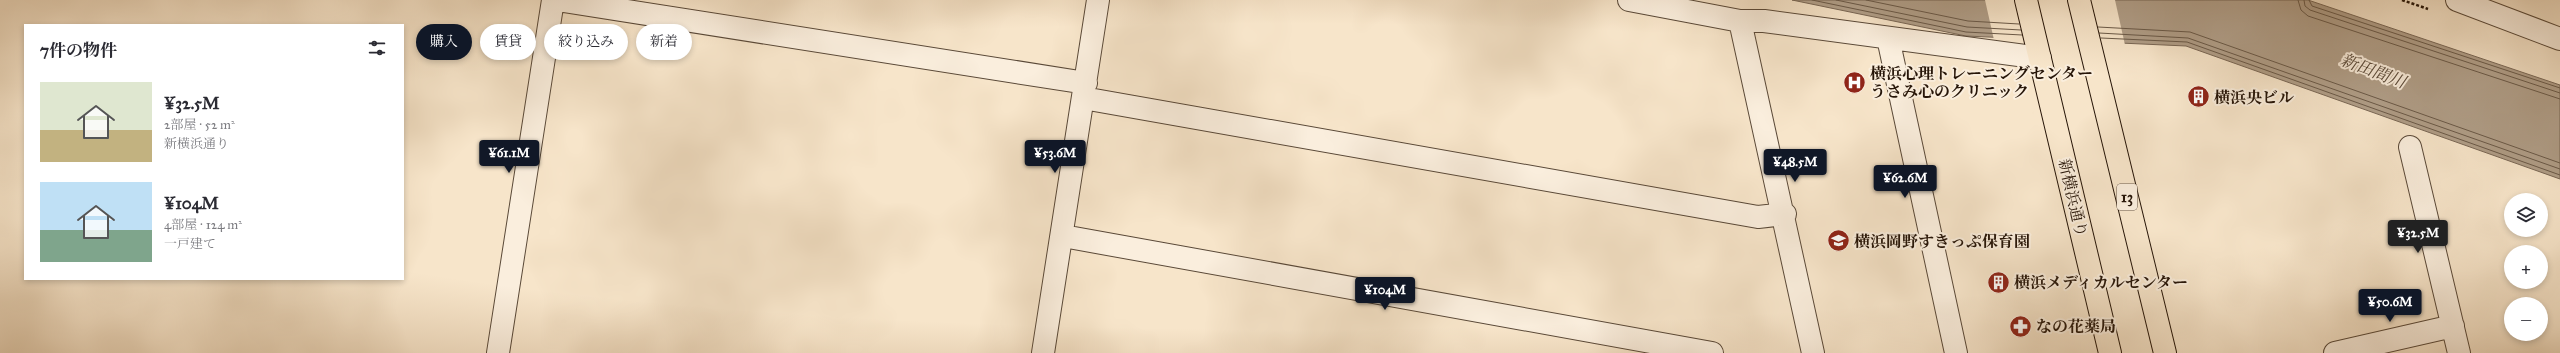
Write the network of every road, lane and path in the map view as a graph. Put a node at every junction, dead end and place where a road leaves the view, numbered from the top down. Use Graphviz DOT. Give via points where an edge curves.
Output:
graph roads {
  1 [pos="553,0"];
  2 [pos="557,0"];
  3 [pos="1098,0"];
  4 [pos="1629,0"];
  5 [pos="2026,0"];
  6 [pos="2080,0"];
  7 [pos="2457,0"];
  8 [pos="2477,4"];
  9 [pos="1740,20"];
  10 [pos="1888,38"];
  11 [pos="2560,39"];
  12 [pos="2038,51"];
  13 [pos="1084,91"];
  14 [pos="2410,147"];
  15 [pos="1785,214"];
  16 [pos="1063,236"];
  17 [pos="2453,326"];
  18 [pos="498,353"];
  19 [pos="1043,353"];
  20 [pos="1712,353"];
  21 [pos="1813,353"];
  22 [pos="1956,353"];
  23 [pos="2110,353"];
  24 [pos="2165,353"];
  25 [pos="2335,353"];
  26 [pos="2459,353"];
  1 -- 18 [label="street"];
  2 -- 13 [label="street"];
  3 -- 13 [label="street"];
  4 -- 9 [label="street"];
  5 -- 12 [label="main road, 新横浜通り"];
  6 -- 24 [label="main road, 13"];
  7 -- 8 [label="street"];
  8 -- 11 [label="street"];
  9 -- 10 [label="street"];
  9 -- 15 [label="street"];
  10 -- 12 [label="street"];
  10 -- 22 [label="street"];
  12 -- 23 [label="main road, 新横浜通り"];
  13 -- 15 [label="street" via="1758,216"];
  13 -- 16 [label="street"];
  14 -- 17 [label="street"];
  15 -- 21 [label="street"];
  16 -- 19 [label="street"];
  16 -- 20 [label="street"];
  17 -- 25 [label="street"];
  17 -- 26 [label="street"];
}
